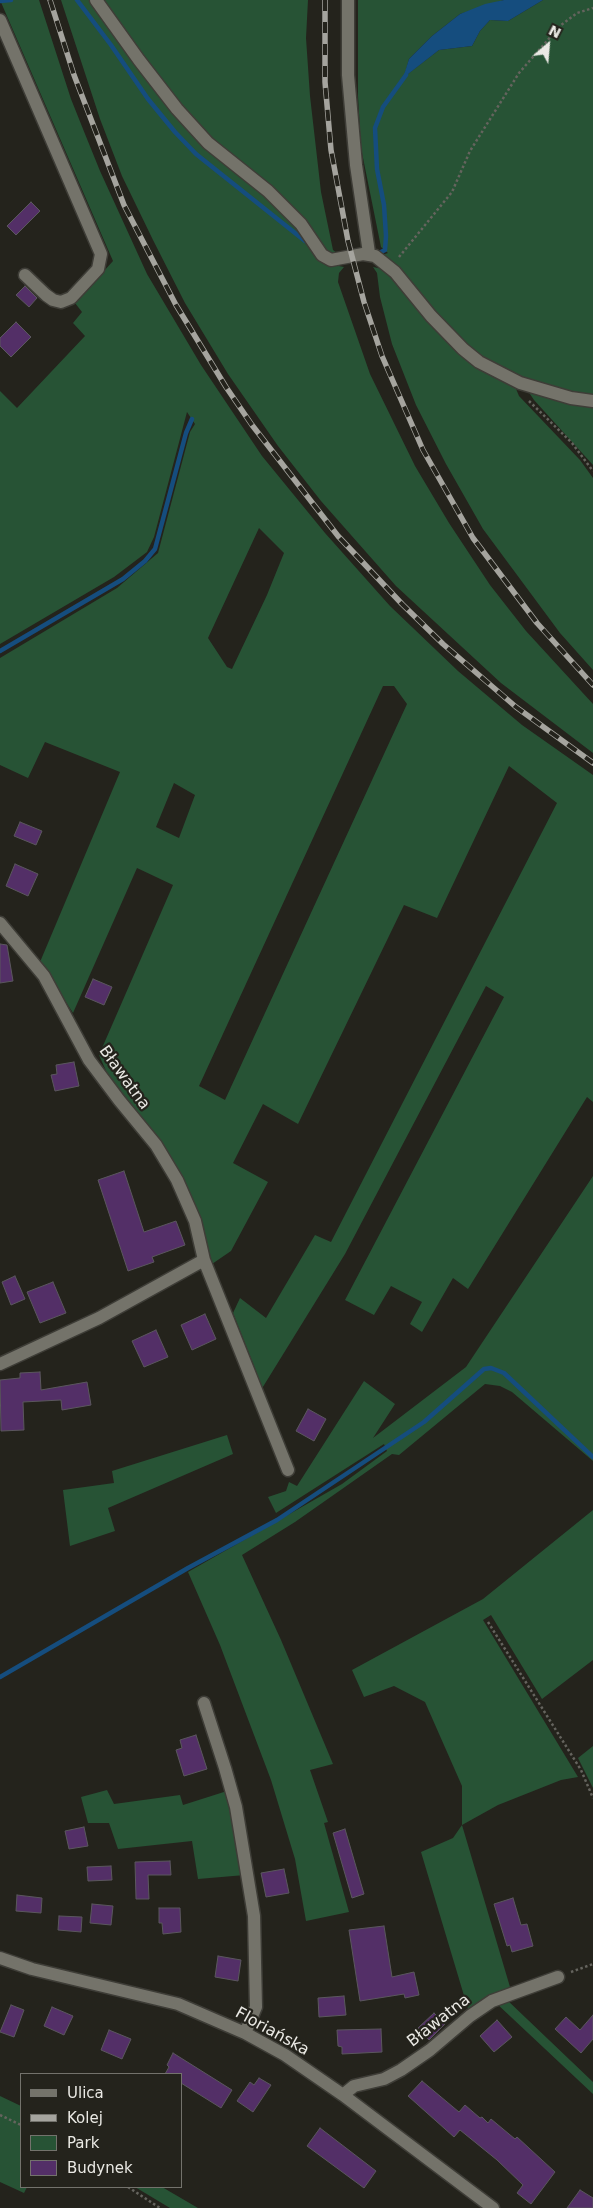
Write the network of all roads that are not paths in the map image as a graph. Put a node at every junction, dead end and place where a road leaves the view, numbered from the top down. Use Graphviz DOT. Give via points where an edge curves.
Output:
graph roads {
  1 [pos="96,0"];
  2 [pos="348,0"];
  3 [pos="0,20"];
  4 [pos="369,253"];
  5 [pos="24,275"];
  6 [pos="593,401"];
  7 [pos="0,923"];
  8 [pos="204,1260"];
  9 [pos="0,1364"];
  10 [pos="288,1470"];
  11 [pos="204,1704"];
  12 [pos="0,1958"];
  13 [pos="558,1977"];
  14 [pos="245,2033"];
  15 [pos="343,2095"];
  16 [pos="493,2208"];
  1 -- 6 [label="street" via="177,109 208,143 268,191 301,224 322,255 331,260 369,254 375,256 391,269 463,350 496,372 520,383"];
  2 -- 4 [label="street" via="350,102"];
  3 -- 5 [label="street" via="101,254 98,269 71,298 61,302 46,295"];
  7 -- 8 [label="street, Bławatna" via="44,976 89,1060 156,1146 177,1180 196,1222"];
  8 -- 9 [label="street" via="99,1318"];
  8 -- 10 [label="street, Bławatna"];
  11 -- 14 [label="street" via="236,1807 254,1916 256,2007"];
  12 -- 14 [label="street, Floriańska" via="32,1969 178,2004"];
  13 -- 15 [label="street, Bławatna" via="492,2001 401,2070 384,2079 354,2086"];
  14 -- 15 [label="street, Floriańska" via="286,2055"];
  15 -- 16 [label="street, Floriańska"];
}
